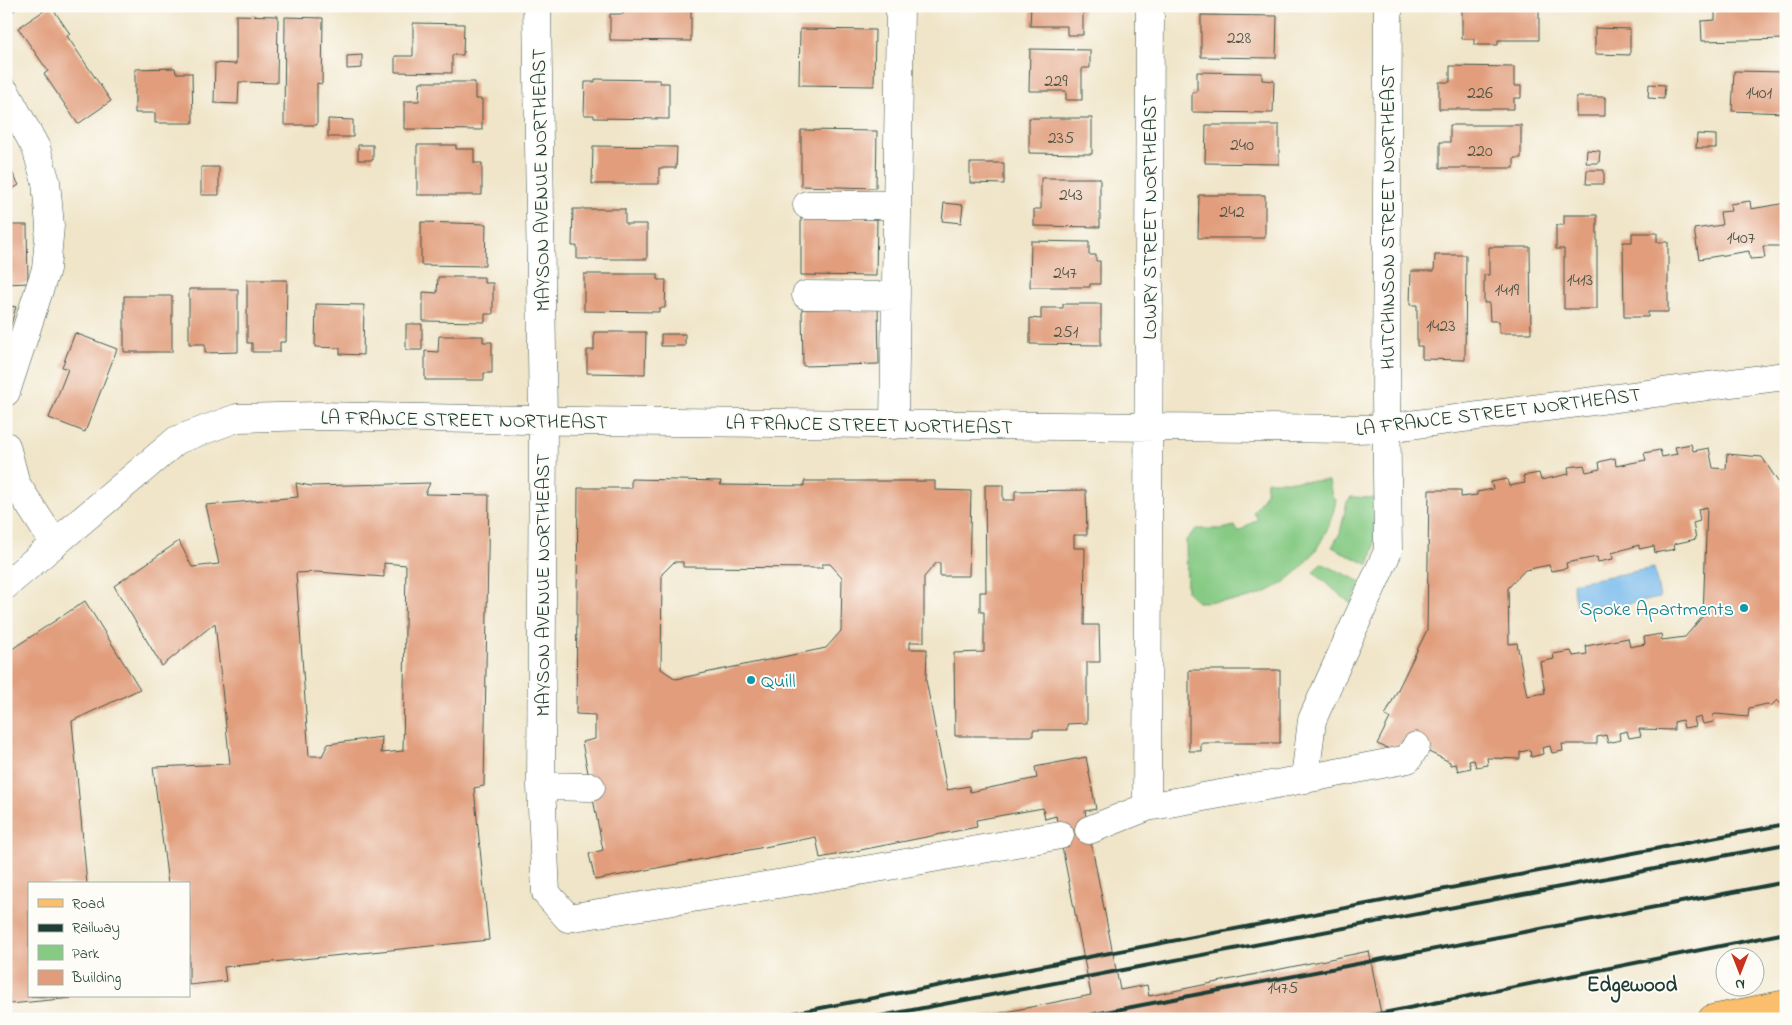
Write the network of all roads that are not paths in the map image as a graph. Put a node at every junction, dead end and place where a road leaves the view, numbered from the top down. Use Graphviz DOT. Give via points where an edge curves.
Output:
graph roads {
  1 [pos="537,6"];
  2 [pos="900,6"];
  3 [pos="1150,6"];
  4 [pos="1388,6"];
  5 [pos="6,93"];
  6 [pos="807,205"];
  7 [pos="897,205"];
  8 [pos="806,295"];
  9 [pos="896,296"];
  10 [pos="1786,376"];
  11 [pos="6,392"];
  12 [pos="543,421"];
  13 [pos="894,425"];
  14 [pos="1148,427"];
  15 [pos="1386,428"];
  16 [pos="6,446"];
  17 [pos="55,544"];
  18 [pos="6,585"];
  19 [pos="1416,746"];
  20 [pos="1305,779"];
  21 [pos="541,786"];
  22 [pos="591,787"];
  23 [pos="1147,807"];
  24 [pos="1088,830"];
  25 [pos="1060,835"];
  26 [pos="1786,1004"];
  27 [pos="1712,1019"];
  1 -- 12 [label="street, MAYSON AVENUE NORTHEAST"];
  2 -- 7 [label="street"];
  3 -- 14 [label="street, LOWRY STREET NORTHEAST"];
  4 -- 15 [label="street, HUTCHINSON STREET NORTHEAST"];
  5 -- 11 [label="street" via="36,148 46,182 50,226 46,269"];
  6 -- 7 [label="street"];
  7 -- 9 [label="street"];
  8 -- 9 [label="street"];
  9 -- 13 [label="street"];
  10 -- 15 [label="street, LA FRANCE STREET NORTHEAST"];
  12 -- 13 [label="street, LA FRANCE STREET NORTHEAST"];
  12 -- 17 [label="street, LA FRANCE STREET NORTHEAST" via="316,416 237,418 177,440"];
  12 -- 21 [label="street, MAYSON AVENUE NORTHEAST"];
  13 -- 14 [label="street, LA FRANCE STREET NORTHEAST"];
  14 -- 15 [label="street, LA FRANCE STREET NORTHEAST"];
  14 -- 23 [label="street, LOWRY STREET NORTHEAST"];
  15 -- 20 [label="street, HUTCHINSON STREET NORTHEAST" via="1388,551 1312,720"];
  16 -- 17 [label="street" via="16,484"];
  17 -- 18 [label="street, LA FRANCE STREET NORTHEAST"];
  19 -- 20 [label="street" via="1408,760"];
  20 -- 23 [label="street"];
  21 -- 22 [label="street"];
  21 -- 25 [label="street, MAYSON AVENUE NORTHEAST" via="546,893 568,918"];
  23 -- 24 [label="street"];
  26 -- 27 [label="main road"];
}
